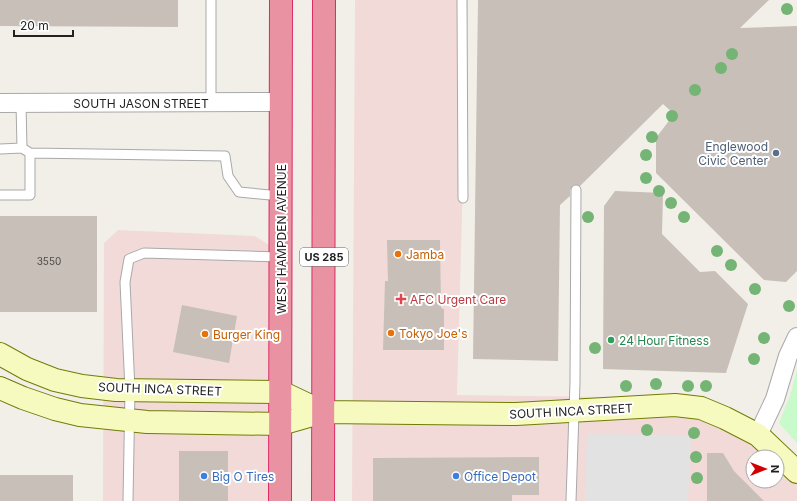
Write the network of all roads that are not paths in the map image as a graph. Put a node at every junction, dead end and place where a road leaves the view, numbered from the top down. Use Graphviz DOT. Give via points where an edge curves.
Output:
graph roads {
  1 [pos="211,0"];
  2 [pos="281,0"];
  3 [pos="324,0"];
  4 [pos="462,0"];
  5 [pos="211,102"];
  6 [pos="281,102"];
  7 [pos="0,103"];
  8 [pos="21,103"];
  9 [pos="22,148"];
  10 [pos="0,149"];
  11 [pos="30,153"];
  12 [pos="576,190"];
  13 [pos="0,195"];
  14 [pos="281,196"];
  15 [pos="464,198"];
  16 [pos="281,256"];
  17 [pos="797,337"];
  18 [pos="0,354"];
  19 [pos="0,388"];
  20 [pos="130,390"];
  21 [pos="281,392"];
  22 [pos="575,411"];
  23 [pos="323,412"];
  24 [pos="130,421"];
  25 [pos="281,424"];
  26 [pos="758,435"];
  27 [pos="797,472"];
  28 [pos="128,501"];
  29 [pos="280,501"];
  30 [pos="323,501"];
  31 [pos="571,501"];
  1 -- 5 [label="lane"];
  2 -- 6 [label="highway, WEST HAMPDEN AVENUE"];
  3 -- 23 [label="highway, US 285"];
  4 -- 15 [label="lane"];
  5 -- 6 [label="street, SOUTH JASON STREET"];
  5 -- 8 [label="street, SOUTH JASON STREET"];
  6 -- 14 [label="highway, WEST HAMPDEN AVENUE"];
  7 -- 8 [label="street, SOUTH JASON STREET"];
  8 -- 9 [label="lane"];
  9 -- 10 [label="lane"];
  9 -- 11 [label="lane"];
  11 -- 13 [label="lane" via="30,195"];
  11 -- 14 [label="lane" via="225,156 228,176 239,192"];
  12 -- 22 [label="lane"];
  14 -- 16 [label="highway, WEST HAMPDEN AVENUE"];
  16 -- 20 [label="lane" via="144,253 129,259 125,282"];
  16 -- 21 [label="highway, WEST HAMPDEN AVENUE"];
  17 -- 26 [label="street" via="788,356 775,399"];
  18 -- 20 [label="street, SOUTH INCA STREET" via="27,369 55,380 82,386"];
  19 -- 24 [label="street, SOUTH INCA STREET" via="55,409"];
  20 -- 21 [label="street, SOUTH INCA STREET"];
  20 -- 24 [label="lane"];
  21 -- 23 [label="street, SOUTH INCA STREET"];
  21 -- 25 [label="highway, WEST HAMPDEN AVENUE"];
  22 -- 23 [label="street, SOUTH INCA STREET" via="472,415"];
  22 -- 26 [label="street, SOUTH INCA STREET" via="675,405 701,408"];
  22 -- 31 [label="lane"];
  23 -- 25 [label="street, SOUTH INCA STREET"];
  23 -- 30 [label="highway, US 285"];
  24 -- 25 [label="street, SOUTH INCA STREET"];
  24 -- 28 [label="lane"];
  25 -- 29 [label="highway, WEST HAMPDEN AVENUE"];
  26 -- 27 [label="street, SOUTH INCA STREET"];
}
